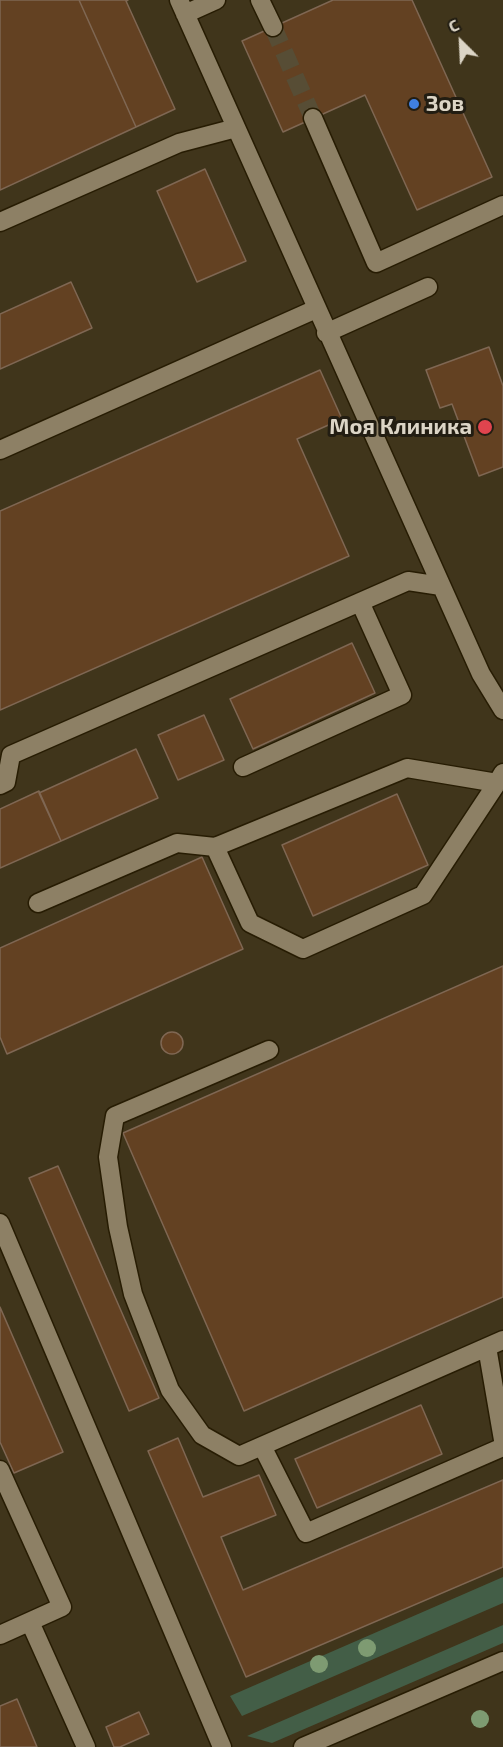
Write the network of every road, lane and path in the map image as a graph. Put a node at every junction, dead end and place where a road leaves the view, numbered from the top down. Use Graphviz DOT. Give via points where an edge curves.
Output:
graph roads {
  1 [pos="216,0"];
  2 [pos="260,0"];
  3 [pos="182,7"];
  4 [pos="273,27"];
  5 [pos="313,118"];
  6 [pos="236,128"];
  7 [pos="503,205"];
  8 [pos="0,222"];
  9 [pos="428,287"];
  10 [pos="316,309"];
  11 [pos="326,333"];
  12 [pos="0,450"];
  13 [pos="441,586"];
  14 [pos="360,602"];
  15 [pos="503,710"];
  16 [pos="243,767"];
  17 [pos="500,778"];
  18 [pos="0,785"];
  19 [pos="215,847"];
  20 [pos="38,903"];
  21 [pos="269,1050"];
  22 [pos="0,1223"];
  23 [pos="495,1344"];
  24 [pos="503,1440"];
  25 [pos="262,1446"];
  26 [pos="503,1447"];
  27 [pos="0,1470"];
  28 [pos="30,1622"];
  29 [pos="0,1635"];
  30 [pos="503,1661"];
  31 [pos="86,1747"];
  32 [pos="222,1747"];
  33 [pos="303,1747"];
  1 -- 3 [label="lane"];
  2 -- 4 [label="lane"];
  3 -- 6 [label="lane"];
  5 -- 7 [label="lane" via="376,262"];
  6 -- 8 [label="lane" via="179,143"];
  6 -- 10 [label="lane"];
  9 -- 11 [label="lane"];
  10 -- 11 [label="lane"];
  10 -- 12 [label="lane"];
  11 -- 13 [label="lane"];
  13 -- 14 [label="lane" via="408,581"];
  13 -- 15 [label="lane" via="481,674"];
  14 -- 16 [label="lane" via="402,694"];
  14 -- 18 [label="lane" via="11,755 6,782"];
  17 -- 19 [label="lane" via="407,768"];
  17 -- 19 [label="lane" via="423,896 303,949 250,923"];
  19 -- 20 [label="lane" via="177,843"];
  21 -- 25 [label="lane" via="115,1116 108,1157 133,1294 170,1390 202,1435 239,1456"];
  22 -- 32 [label="lane"];
  23 -- 24 [label="lane"];
  23 -- 25 [label="lane"];
  25 -- 26 [label="lane" via="306,1533"];
  27 -- 28 [label="lane" via="62,1607"];
  28 -- 29 [label="lane"];
  28 -- 31 [label="lane"];
  30 -- 33 [label="lane"];
}
